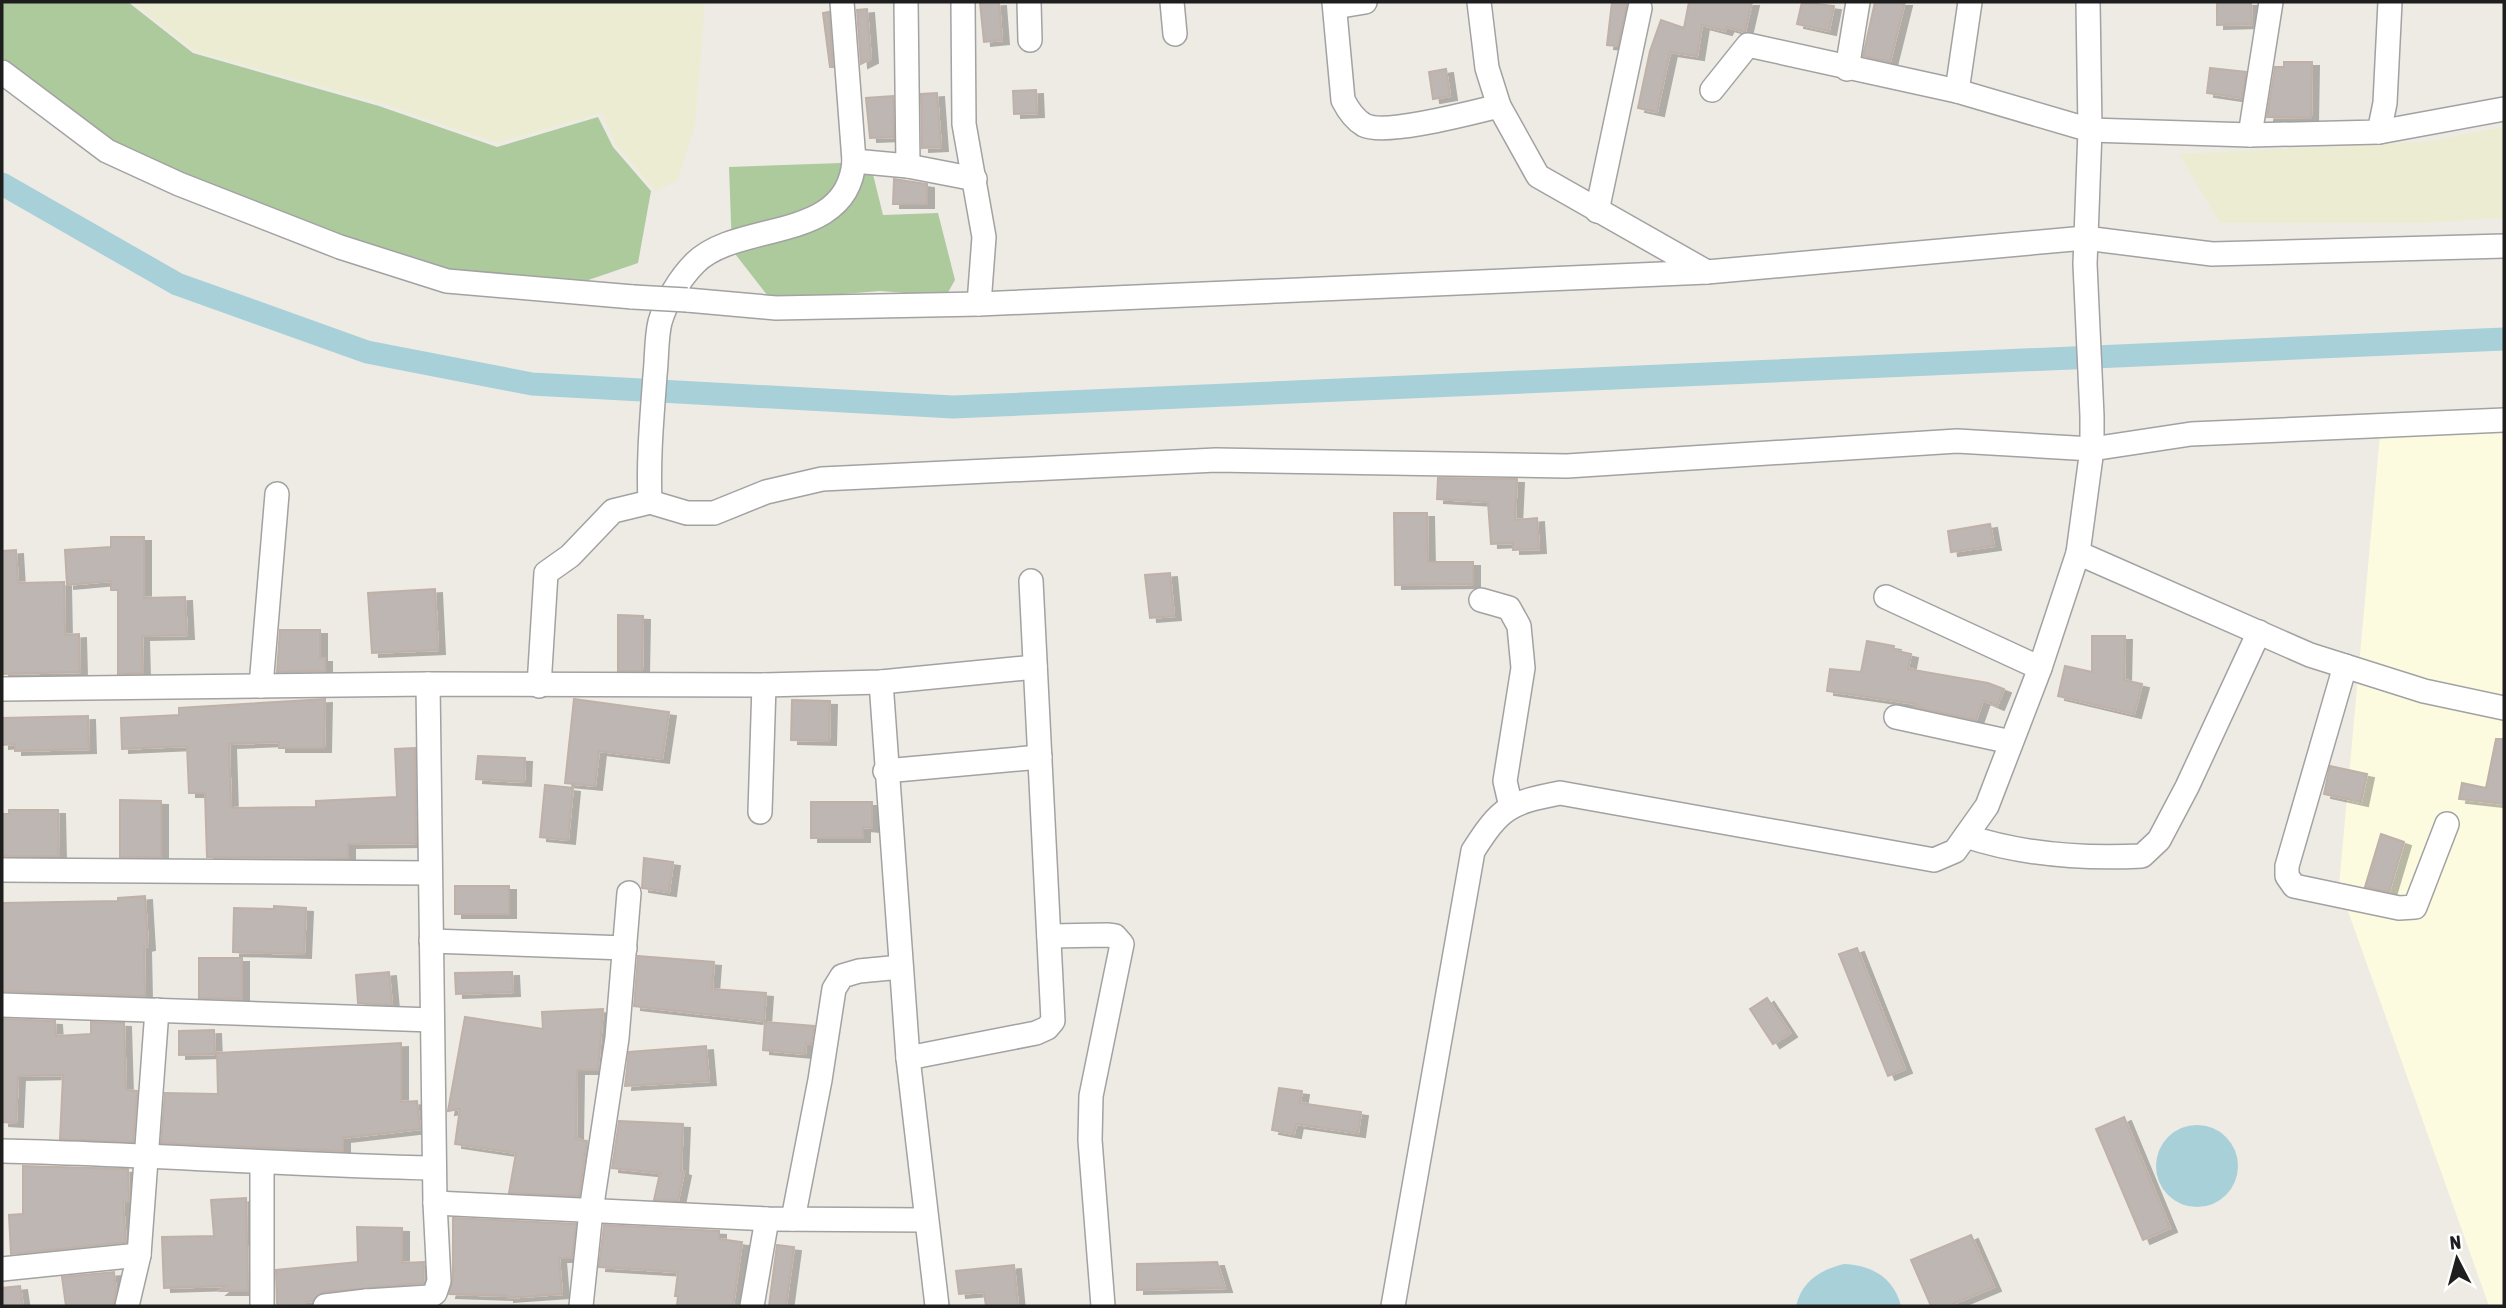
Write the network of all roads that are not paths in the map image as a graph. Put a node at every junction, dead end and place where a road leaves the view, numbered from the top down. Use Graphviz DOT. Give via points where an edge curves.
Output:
graph roads {
  1 [pos="842,2"];
  2 [pos="906,2"];
  3 [pos="963,2"];
  4 [pos="1029,2"];
  5 [pos="1172,2"];
  6 [pos="1365,2"];
  7 [pos="1479,2"];
  8 [pos="1857,2"];
  9 [pos="1970,2"];
  10 [pos="2088,2"];
  11 [pos="2271,2"];
  12 [pos="2390,2"];
  13 [pos="1334,4"];
  14 [pos="1640,8"];
  15 [pos="1175,34"];
  16 [pos="1030,40"];
  17 [pos="1847,69"];
  18 [pos="2,72"];
  19 [pos="1712,90"];
  20 [pos="1957,91"];
  21 [pos="1499,106"];
  22 [pos="2504,109"];
  23 [pos="2090,130"];
  24 [pos="2379,132"];
  25 [pos="2250,135"];
  26 [pos="854,161"];
  27 [pos="908,166"];
  28 [pos="975,179"];
  29 [pos="1597,211"];
  30 [pos="2085,238"];
  31 [pos="2504,246"];
  32 [pos="1707,272"];
  33 [pos="979,304"];
  34 [pos="2504,420"];
  35 [pos="2092,449"];
  36 [pos="277,494"];
  37 [pos="650,502"];
  38 [pos="2078,554"];
  39 [pos="1031,581"];
  40 [pos="1886,597"];
  41 [pos="1481,600"];
  42 [pos="2259,632"];
  43 [pos="2345,666"];
  44 [pos="1035,667"];
  45 [pos="2040,668"];
  46 [pos="881,682"];
  47 [pos="428,684"];
  48 [pos="764,685"];
  49 [pos="261,686"];
  50 [pos="539,686"];
  51 [pos="2,689"];
  52 [pos="2504,708"];
  53 [pos="1896,717"];
  54 [pos="2011,742"];
  55 [pos="1040,757"];
  56 [pos="886,771"];
  57 [pos="1511,807"];
  58 [pos="760,812"];
  59 [pos="2447,824"];
  60 [pos="1966,836"];
  61 [pos="2,870"];
  62 [pos="430,873"];
  63 [pos="629,893"];
  64 [pos="1049,936"];
  65 [pos="431,941"];
  66 [pos="625,948"];
  67 [pos="901,967"];
  68 [pos="2,1005"];
  69 [pos="157,1010"];
  70 [pos="432,1020"];
  71 [pos="908,1058"];
  72 [pos="2,1151"];
  73 [pos="146,1154"];
  74 [pos="262,1163"];
  75 [pos="434,1168"];
  76 [pos="435,1203"];
  77 [pos="591,1210"];
  78 [pos="767,1219"];
  79 [pos="793,1219"];
  80 [pos="925,1220"];
  81 [pos="139,1255"];
  82 [pos="2,1269"];
  83 [pos="367,1303"];
  84 [pos="127,1306"];
  85 [pos="262,1306"];
  86 [pos="325,1306"];
  87 [pos="582,1306"];
  88 [pos="752,1306"];
  89 [pos="937,1306"];
  90 [pos="1103,1306"];
  91 [pos="1393,1306"];
  1 -- 26 [label="street"];
  2 -- 27 [label="street"];
  3 -- 28 [label="street" via="964,124"];
  4 -- 16 [label="street"];
  5 -- 15 [label="street"];
  6 -- 13 [label="street"];
  7 -- 21 [label="street" via="1487,68"];
  8 -- 17 [label="street"];
  9 -- 20 [label="street"];
  10 -- 23 [label="street"];
  11 -- 25 [label="street"];
  12 -- 24 [label="street" via="2385,103"];
  13 -- 21 [label="street" via="1343,100 1350,114 1367,127 1423,124"];
  14 -- 29 [label="street"];
  17 -- 19 [label="street" via="1748,46"];
  17 -- 20 [label="street"];
  18 -- 33 [label="street, bridge" via="107,150 179,184 340,247 447,281 776,309"];
  20 -- 23 [label="street"];
  21 -- 29 [label="street" via="1538,176"];
  22 -- 24 [label="street"];
  23 -- 25 [label="street"];
  23 -- 30 [label="street"];
  24 -- 25 [label="street"];
  26 -- 27 [label="street"];
  26 -- 37 [label="street" via="849,186 823,212 718,249 696,261 675,288 659,326 648,468"];
  27 -- 28 [label="street"];
  28 -- 33 [label="street" via="984,237"];
  29 -- 32 [label="street"];
  30 -- 31 [label="street" via="2212,254"];
  30 -- 32 [label="street"];
  30 -- 35 [label="street"];
  32 -- 33 [label="street"];
  34 -- 35 [label="street" via="2190,434"];
  35 -- 37 [label="street" via="1957,441 1567,466 1159,461 822,480 766,492 714,513 687,513"];
  35 -- 38 [label="street"];
  36 -- 49 [label="street"];
  37 -- 50 [label="street" via="613,511 547,573"];
  38 -- 42 [label="street"];
  38 -- 45 [label="street"];
  39 -- 44 [label="street"];
  40 -- 45 [label="street"];
  41 -- 57 [label="street" via="1509,608 1520,626 1523,668 1505,781"];
  42 -- 43 [label="street"];
  42 -- 60 [label="street" via="2188,787 2159,840 2143,856 2098,859 2005,849"];
  43 -- 52 [label="street" via="2424,691"];
  43 -- 59 [label="street" via="2287,876 2294,886 2399,908 2415,907"];
  44 -- 46 [label="street"];
  44 -- 55 [label="street"];
  45 -- 54 [label="street"];
  46 -- 48 [label="street"];
  46 -- 56 [label="street"];
  47 -- 49 [label="street"];
  47 -- 50 [label="street"];
  47 -- 62 [label="street"];
  48 -- 50 [label="street"];
  48 -- 58 [label="street"];
  49 -- 51 [label="street"];
  53 -- 54 [label="street"];
  54 -- 60 [label="street" via="1987,806"];
  55 -- 56 [label="street"];
  55 -- 64 [label="street"];
  56 -- 67 [label="street"];
  57 -- 60 [label="street" via="1560,793 1934,860 1955,851"];
  57 -- 91 [label="street" via="1496,815 1473,851"];
  61 -- 62 [label="street"];
  62 -- 65 [label="street"];
  63 -- 66 [label="street"];
  64 -- 71 [label="street" via="1053,1021 1047,1028"];
  64 -- 90 [label="street" via="1107,935 1122,944 1091,1096 1090,1140"];
  65 -- 66 [label="street"];
  65 -- 70 [label="street"];
  66 -- 77 [label="street" via="617,1038"];
  67 -- 71 [label="street"];
  67 -- 79 [label="street" via="842,976 834,989"];
  68 -- 69 [label="street"];
  69 -- 70 [label="street"];
  69 -- 73 [label="street"];
  70 -- 75 [label="street"];
  71 -- 80 [label="street"];
  72 -- 73 [label="street"];
  73 -- 74 [label="street"];
  73 -- 81 [label="street"];
  74 -- 75 [label="street"];
  74 -- 85 [label="street"];
  75 -- 76 [label="street"];
  76 -- 77 [label="street"];
  76 -- 83 [label="street" via="439,1281 435,1293"];
  77 -- 78 [label="street"];
  77 -- 87 [label="street"];
  78 -- 79 [label="street"];
  78 -- 88 [label="street"];
  79 -- 80 [label="street"];
  80 -- 89 [label="street"];
  81 -- 82 [label="street"];
  81 -- 84 [label="street"];
  83 -- 86 [label="street"];
}
